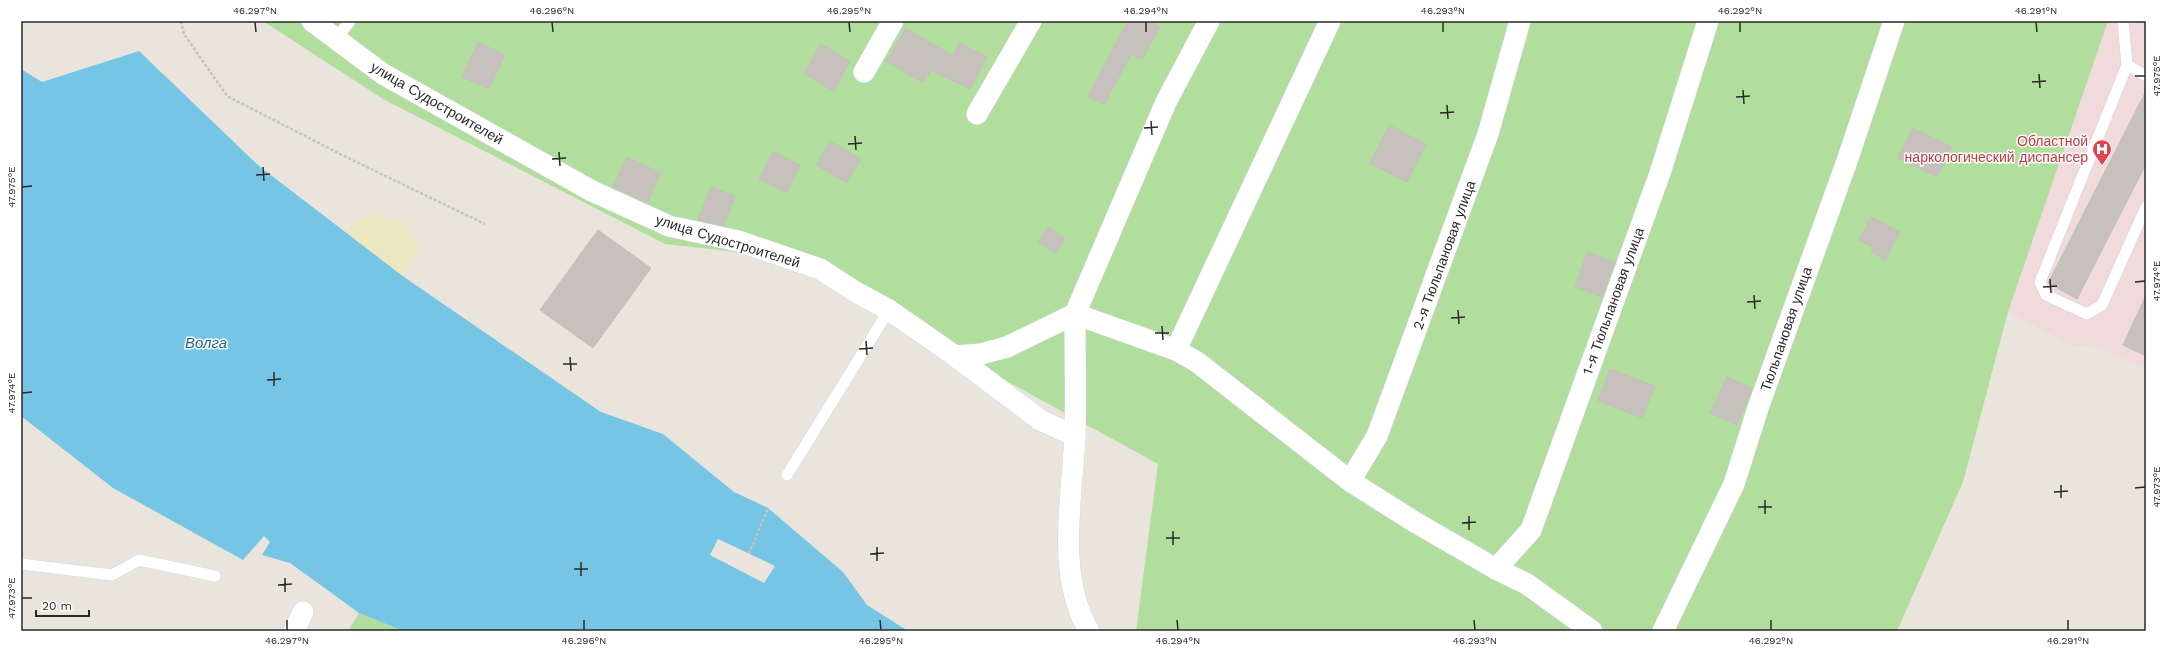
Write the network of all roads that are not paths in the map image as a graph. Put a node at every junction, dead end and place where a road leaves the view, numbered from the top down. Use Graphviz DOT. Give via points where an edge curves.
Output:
graph roads {
  1 [pos="312,21"];
  2 [pos="350,21"];
  3 [pos="892,21"];
  4 [pos="1031,21"];
  5 [pos="1209,21"];
  6 [pos="1330,21"];
  7 [pos="1520,21"];
  8 [pos="1708,21"];
  9 [pos="1894,21"];
  10 [pos="2122,21"];
  11 [pos="336,39"];
  12 [pos="2127,65"];
  13 [pos="864,72"];
  14 [pos="2146,76"];
  15 [pos="977,114"];
  16 [pos="2146,207"];
  17 [pos="889,310"];
  18 [pos="1075,314"];
  19 [pos="1176,350"];
  20 [pos="955,356"];
  21 [pos="1075,436"];
  22 [pos="787,475"];
  23 [pos="1350,481"];
  24 [pos="21,564"];
  25 [pos="1496,569"];
  26 [pos="215,576"];
  27 [pos="303,612"];
  28 [pos="294,631"];
  29 [pos="1089,631"];
  30 [pos="1592,631"];
  31 [pos="1663,631"];
  1 -- 11 [label="street, улица Судостроителей"];
  2 -- 11 [label="lane"];
  3 -- 13 [label="street"];
  4 -- 15 [label="street"];
  5 -- 18 [label="street" via="1166,102"];
  6 -- 19 [label="street"];
  7 -- 23 [label="street, 2-я Тюльпановая улица" via="1488,134 1377,436"];
  8 -- 25 [label="street, 1-я Тюльпановая улица" via="1660,173 1531,530"];
  9 -- 31 [label="street, Тюльпановая улица" via="1760,401 1734,484"];
  10 -- 12 [label="lane"];
  11 -- 17 [label="street, улица Судостроителей" via="383,74 592,191 670,226 738,241 820,269"];
  12 -- 14 [label="lane"];
  12 -- 16 [label="lane" via="2040,282 2046,295 2087,314 2102,305"];
  17 -- 20 [label="street, улица Судостроителей"];
  17 -- 22 [label="lane"];
  18 -- 19 [label="street"];
  18 -- 20 [label="street" via="1007,347 981,354"];
  18 -- 21 [label="street"];
  19 -- 23 [label="street" via="1197,362"];
  20 -- 21 [label="street, улица Судостроителей" via="1040,420"];
  21 -- 29 [label="street" via="1070,513 1070,573 1074,597"];
  23 -- 25 [label="street"];
  24 -- 26 [label="lane" via="112,575 139,560"];
  25 -- 30 [label="street" via="1527,584"];
  27 -- 28 [label="street"];
}
